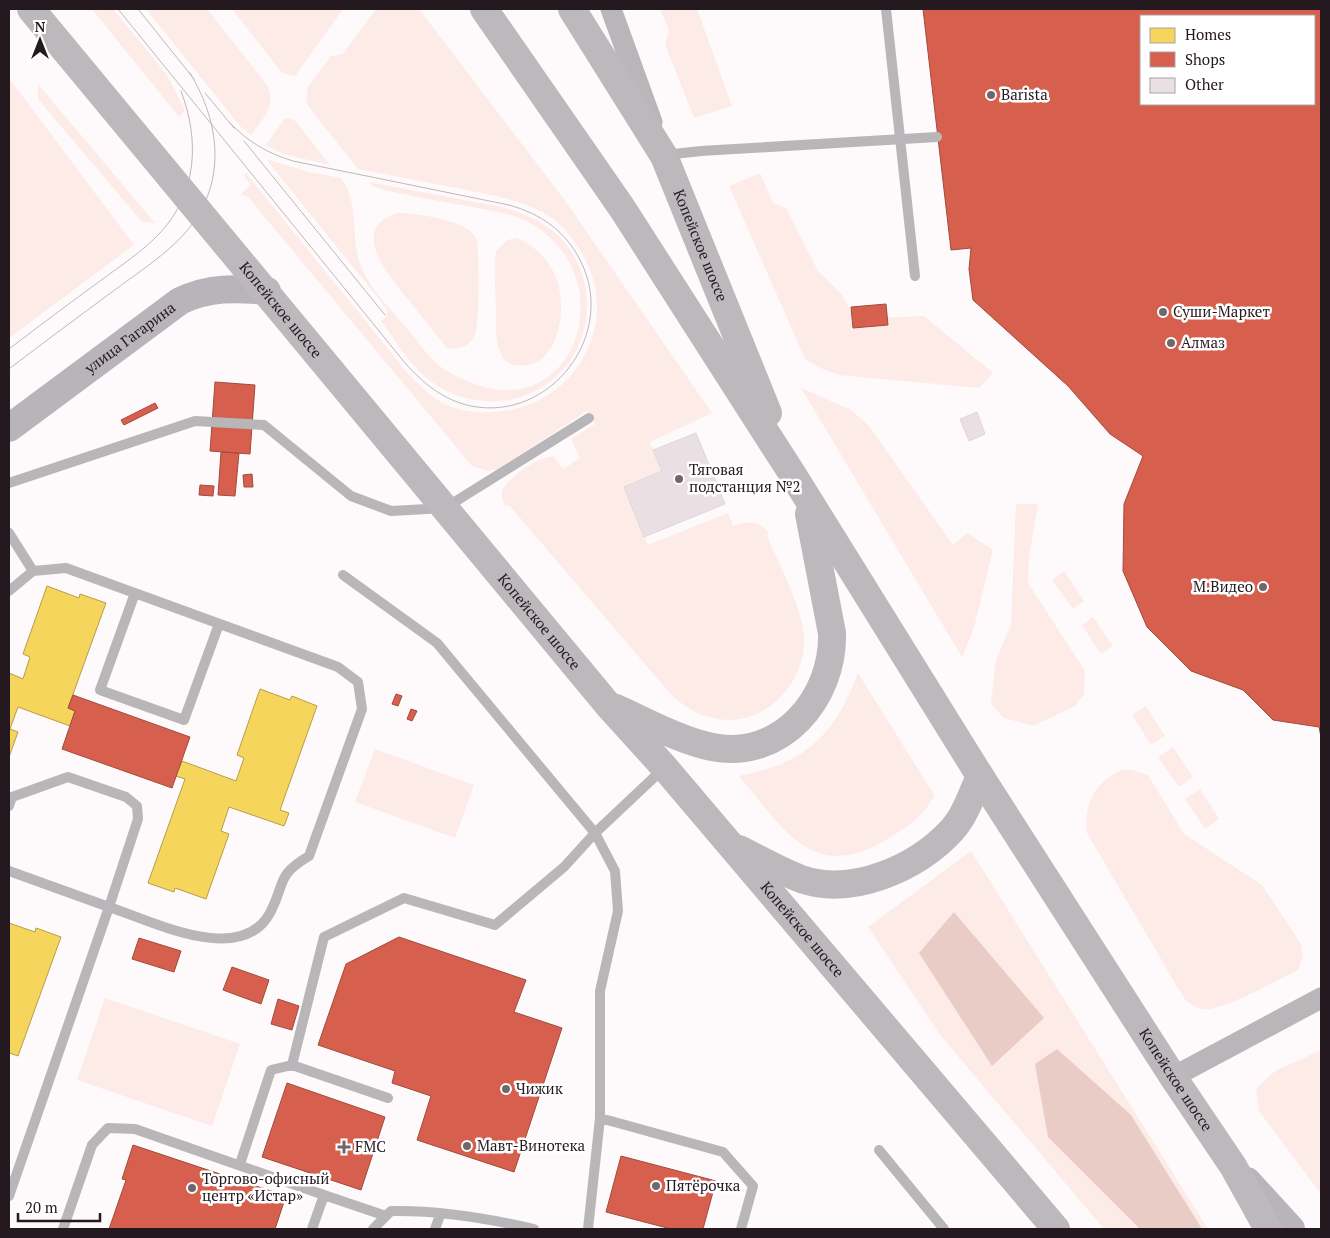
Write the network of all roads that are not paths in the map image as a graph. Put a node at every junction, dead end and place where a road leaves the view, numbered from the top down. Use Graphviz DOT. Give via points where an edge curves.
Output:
graph roads {
  1 [pos="31,9"];
  2 [pos="484,9"];
  3 [pos="572,9"];
  4 [pos="611,9"];
  5 [pos="886,9"];
  6 [pos="938,137"];
  7 [pos="900,139"];
  8 [pos="664,156"];
  9 [pos="915,276"];
  10 [pos="267,291"];
  11 [pos="589,418"];
  12 [pos="9,428"];
  13 [pos="9,484"];
  14 [pos="799,485"];
  15 [pos="445,508"];
  16 [pos="9,533"];
  17 [pos="33,572"];
  18 [pos="343,575"];
  19 [pos="9,591"];
  20 [pos="135,593"];
  21 [pos="219,624"];
  22 [pos="608,705"];
  23 [pos="665,768"];
  24 [pos="980,776"];
  25 [pos="9,806"];
  26 [pos="595,833"];
  27 [pos="731,846"];
  28 [pos="9,871"];
  29 [pos="109,907"];
  30 [pos="1321,998"];
  31 [pos="292,1065"];
  32 [pos="1173,1077"];
  33 [pos="388,1098"];
  34 [pos="600,1118"];
  35 [pos="879,1150"];
  36 [pos="240,1164"];
  37 [pos="1233,1166"];
  38 [pos="324,1195"];
  39 [pos="9,1196"];
  40 [pos="440,1215"];
  41 [pos="386,1216"];
  42 [pos="63,1229"];
  43 [pos="312,1229"];
  44 [pos="373,1229"];
  45 [pos="435,1229"];
  46 [pos="534,1229"];
  47 [pos="588,1229"];
  48 [pos="741,1229"];
  49 [pos="944,1229"];
  50 [pos="1056,1229"];
  51 [pos="1268,1229"];
  52 [pos="1291,1229"];
  1 -- 10 [label="main road, Копейское шоссе"];
  2 -- 14 [label="main road, Копейское шоссе" via="622,208"];
  3 -- 8 [label="main road, Копейское шоссе"];
  4 -- 8 [label="street, Копейское шоссе"];
  5 -- 7 [label="lane"];
  6 -- 7 [label="lane"];
  7 -- 8 [label="lane" via="701,150"];
  7 -- 9 [label="lane"];
  8 -- 14 [label="main road, Копейское шоссе"];
  10 -- 12 [label="main road, улица Гагарина" via="213,289 180,302"];
  10 -- 15 [label="main road, Копейское шоссе"];
  11 -- 15 [label="lane"];
  13 -- 15 [label="lane" via="195,421 264,425 351,496 391,511"];
  14 -- 22 [label="main road" via="825,594 832,648 830,667 806,714 790,728 767,740 732,748 713,747 682,737"];
  14 -- 24 [label="main road, Копейское шоссе"];
  15 -- 22 [label="main road, Копейское шоссе"];
  16 -- 17 [label="lane"];
  17 -- 19 [label="lane"];
  17 -- 20 [label="lane" via="66,568"];
  18 -- 26 [label="lane" via="438,643"];
  20 -- 21 [label="lane"];
  20 -- 21 [label="lane" via="100,690 184,720"];
  21 -- 29 [label="lane" via="338,667 358,682 362,709 309,856 290,867 271,912 255,929 234,939 200,938"];
  22 -- 23 [label="main road, Копейское шоссе"];
  23 -- 26 [label="lane"];
  23 -- 27 [label="main road, Копейское шоссе"];
  24 -- 27 [label="main road" via="953,830 910,862 870,881 837,885 802,879"];
  24 -- 32 [label="main road, Копейское шоссе"];
  25 -- 29 [label="lane" via="12,797 68,777 126,797 137,806 138,818"];
  26 -- 31 [label="lane" via="564,866 495,925 404,898 324,938"];
  26 -- 34 [label="lane" via="615,871 618,911 600,990"];
  27 -- 50 [label="main road, Копейское шоссе"];
  28 -- 29 [label="lane"];
  29 -- 39 [label="lane"];
  30 -- 32 [label="street"];
  31 -- 33 [label="lane"];
  31 -- 36 [label="lane" via="270,1070"];
  32 -- 37 [label="main road, Копейское шоссе"];
  34 -- 47 [label="lane"];
  34 -- 48 [label="lane" via="723,1152 753,1186"];
  35 -- 49 [label="lane"];
  36 -- 38 [label="lane"];
  36 -- 42 [label="lane" via="135,1129 108,1128 92,1145"];
  37 -- 51 [label="main road, Копейское шоссе"];
  37 -- 52 [label="main road"];
  38 -- 41 [label="lane"];
  38 -- 43 [label="lane"];
  40 -- 41 [label="lane" via="414,1210 391,1211"];
  40 -- 45 [label="lane"];
  40 -- 46 [label="lane"];
  41 -- 44 [label="lane"];
}
